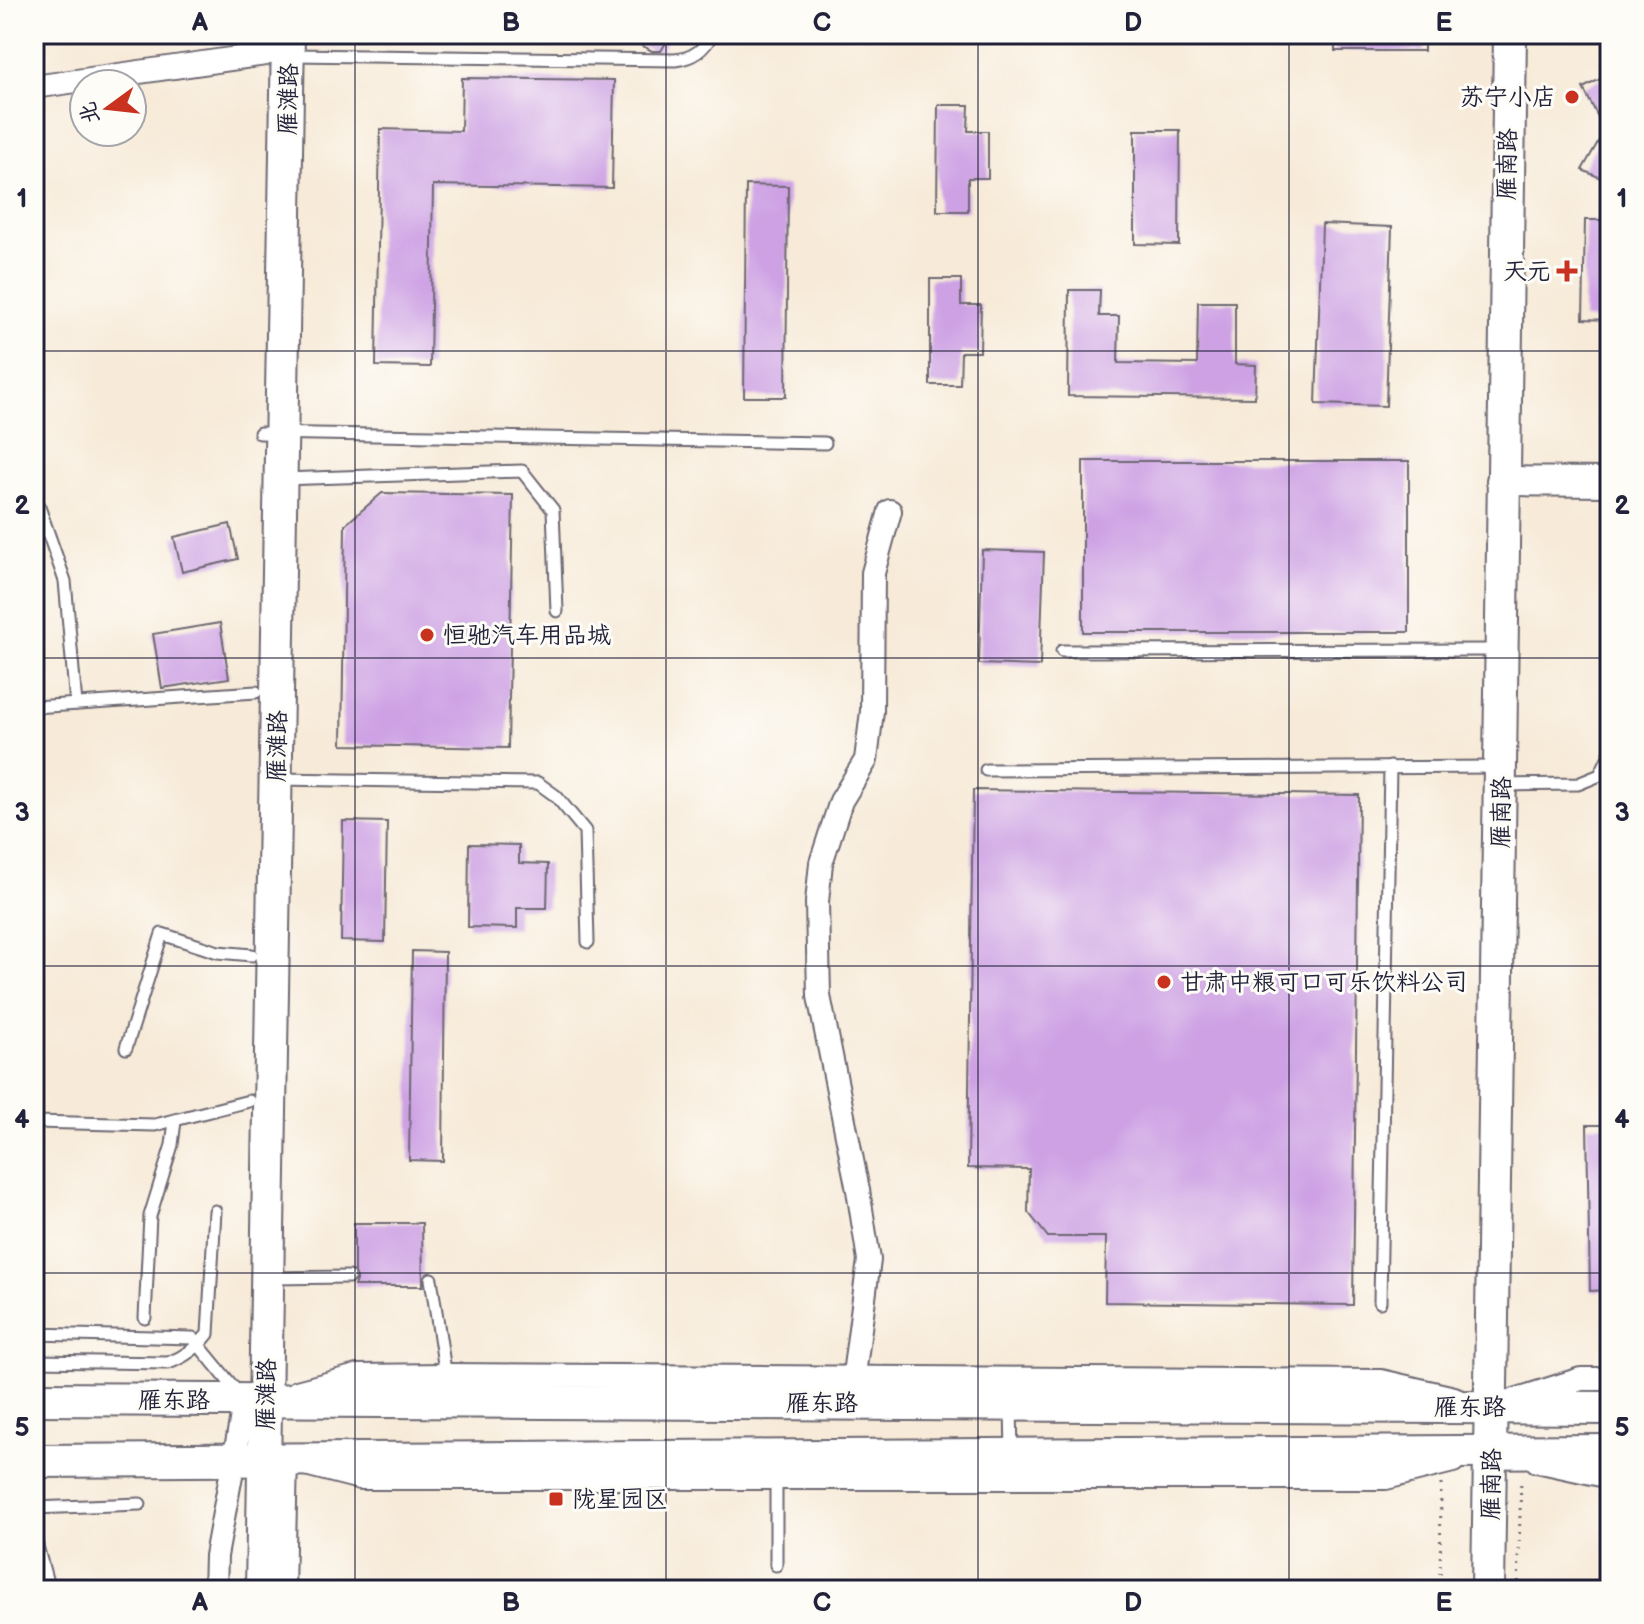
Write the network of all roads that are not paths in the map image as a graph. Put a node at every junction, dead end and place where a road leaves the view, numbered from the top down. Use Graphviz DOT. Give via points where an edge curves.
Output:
graph roads {
  1 [pos="712,34"];
  2 [pos="1510,34"];
  3 [pos="277,44"];
  4 [pos="34,87"];
  5 [pos="271,433"];
  6 [pos="825,443"];
  7 [pos="281,479"];
  8 [pos="1501,481"];
  9 [pos="1610,482"];
  10 [pos="34,507"];
  11 [pos="890,511"];
  12 [pos="557,611"];
  13 [pos="1503,650"];
  14 [pos="1062,651"];
  15 [pos="256,692"];
  16 [pos="76,704"];
  17 [pos="34,707"];
  18 [pos="1610,754"];
  19 [pos="1390,767"];
  20 [pos="986,770"];
  21 [pos="1501,776"];
  22 [pos="276,779"];
  23 [pos="588,942"];
  24 [pos="252,955"];
  25 [pos="126,1048"];
  26 [pos="249,1101"];
  27 [pos="175,1121"];
  28 [pos="34,1122"];
  29 [pos="215,1211"];
  30 [pos="349,1277"];
  31 [pos="268,1278"];
  32 [pos="431,1279"];
  33 [pos="1380,1302"];
  34 [pos="145,1318"];
  35 [pos="34,1334"];
  36 [pos="199,1346"];
  37 [pos="34,1361"];
  38 [pos="1610,1379"];
  39 [pos="448,1388"];
  40 [pos="852,1390"];
  41 [pos="1010,1391"];
  42 [pos="34,1399"];
  43 [pos="255,1400"];
  44 [pos="1493,1407"];
  45 [pos="1610,1408"];
  46 [pos="1610,1451"];
  47 [pos="1012,1454"];
  48 [pos="1506,1454"];
  49 [pos="257,1459"];
  50 [pos="34,1461"];
  51 [pos="776,1467"];
  52 [pos="1610,1477"];
  53 [pos="140,1504"];
  54 [pos="34,1508"];
  55 [pos="34,1521"];
  56 [pos="776,1565"];
  57 [pos="49,1590"];
  58 [pos="215,1590"];
  59 [pos="240,1590"];
  60 [pos="262,1590"];
  61 [pos="283,1590"];
  62 [pos="1488,1590"];
  1 -- 3 [label="lane" via="693,56 675,60"];
  2 -- 8 [label="main road, 雁南路"];
  3 -- 4 [label="street"];
  3 -- 5 [label="main road, 雁滩路"];
  5 -- 6 [label="lane"];
  5 -- 7 [label="main road, 雁滩路"];
  5 -- 15 [label="main road, 雁滩路"];
  7 -- 12 [label="lane" via="522,471 553,510"];
  7 -- 22 [label="main road, 雁滩路"];
  8 -- 9 [label="street"];
  8 -- 13 [label="main road, 雁南路"];
  10 -- 16 [label="lane" via="39,507 65,581"];
  11 -- 40 [label="street" via="873,573 872,711 866,760 841,801 821,863 817,902 819,996 869,1260"];
  13 -- 14 [label="lane"];
  13 -- 21 [label="main road, 雁南路"];
  15 -- 16 [label="lane"];
  15 -- 24 [label="main road, 雁滩路"];
  16 -- 17 [label="lane"];
  18 -- 21 [label="lane" via="1600,775 1578,784"];
  19 -- 20 [label="lane"];
  19 -- 21 [label="lane"];
  19 -- 33 [label="lane"];
  21 -- 44 [label="main road, 雁南路"];
  22 -- 23 [label="lane" via="538,783 585,831"];
  22 -- 31 [label="main road, 雁滩路"];
  24 -- 25 [label="lane" via="218,952 162,934"];
  24 -- 26 [label="main road, 雁滩路"];
  26 -- 27 [label="lane"];
  26 -- 43 [label="main road, 雁滩路"];
  27 -- 28 [label="lane"];
  27 -- 34 [label="lane" via="150,1216"];
  29 -- 36 [label="lane" via="208,1334"];
  30 -- 31 [label="lane"];
  31 -- 43 [label="main road, 雁滩路"];
  32 -- 39 [label="lane"];
  35 -- 36 [label="lane" via="193,1338"];
  36 -- 37 [label="lane" via="168,1363"];
  36 -- 43 [label="lane"];
  38 -- 44 [label="street" via="1581,1379"];
  39 -- 40 [label="main road, 雁东路"];
  39 -- 43 [label="main road, 雁东路"];
  40 -- 41 [label="main road, 雁东路"];
  41 -- 44 [label="main road, 雁东路"];
  41 -- 47 [label="lane"];
  42 -- 43 [label="main road, 雁东路"];
  43 -- 49 [label="main road, 雁滩路"];
  44 -- 45 [label="main road, 雁东路"];
  44 -- 48 [label="main road, 雁南路"];
  46 -- 48 [label="main road, 雁东路"];
  47 -- 48 [label="main road, 雁东路"];
  47 -- 51 [label="main road, 雁东路"];
  48 -- 51 [label="street" via="1386,1478"];
  48 -- 52 [label="street"];
  48 -- 62 [label="main road, 雁南路"];
  49 -- 50 [label="main road, 雁东路"];
  49 -- 51 [label="main road, 雁东路"];
  49 -- 58 [label="street" via="216,1556"];
  49 -- 59 [label="main road"];
  49 -- 60 [label="main road"];
  49 -- 61 [label="street"];
  51 -- 56 [label="lane"];
  53 -- 54 [label="lane"];
  55 -- 57 [label="lane"];
}
